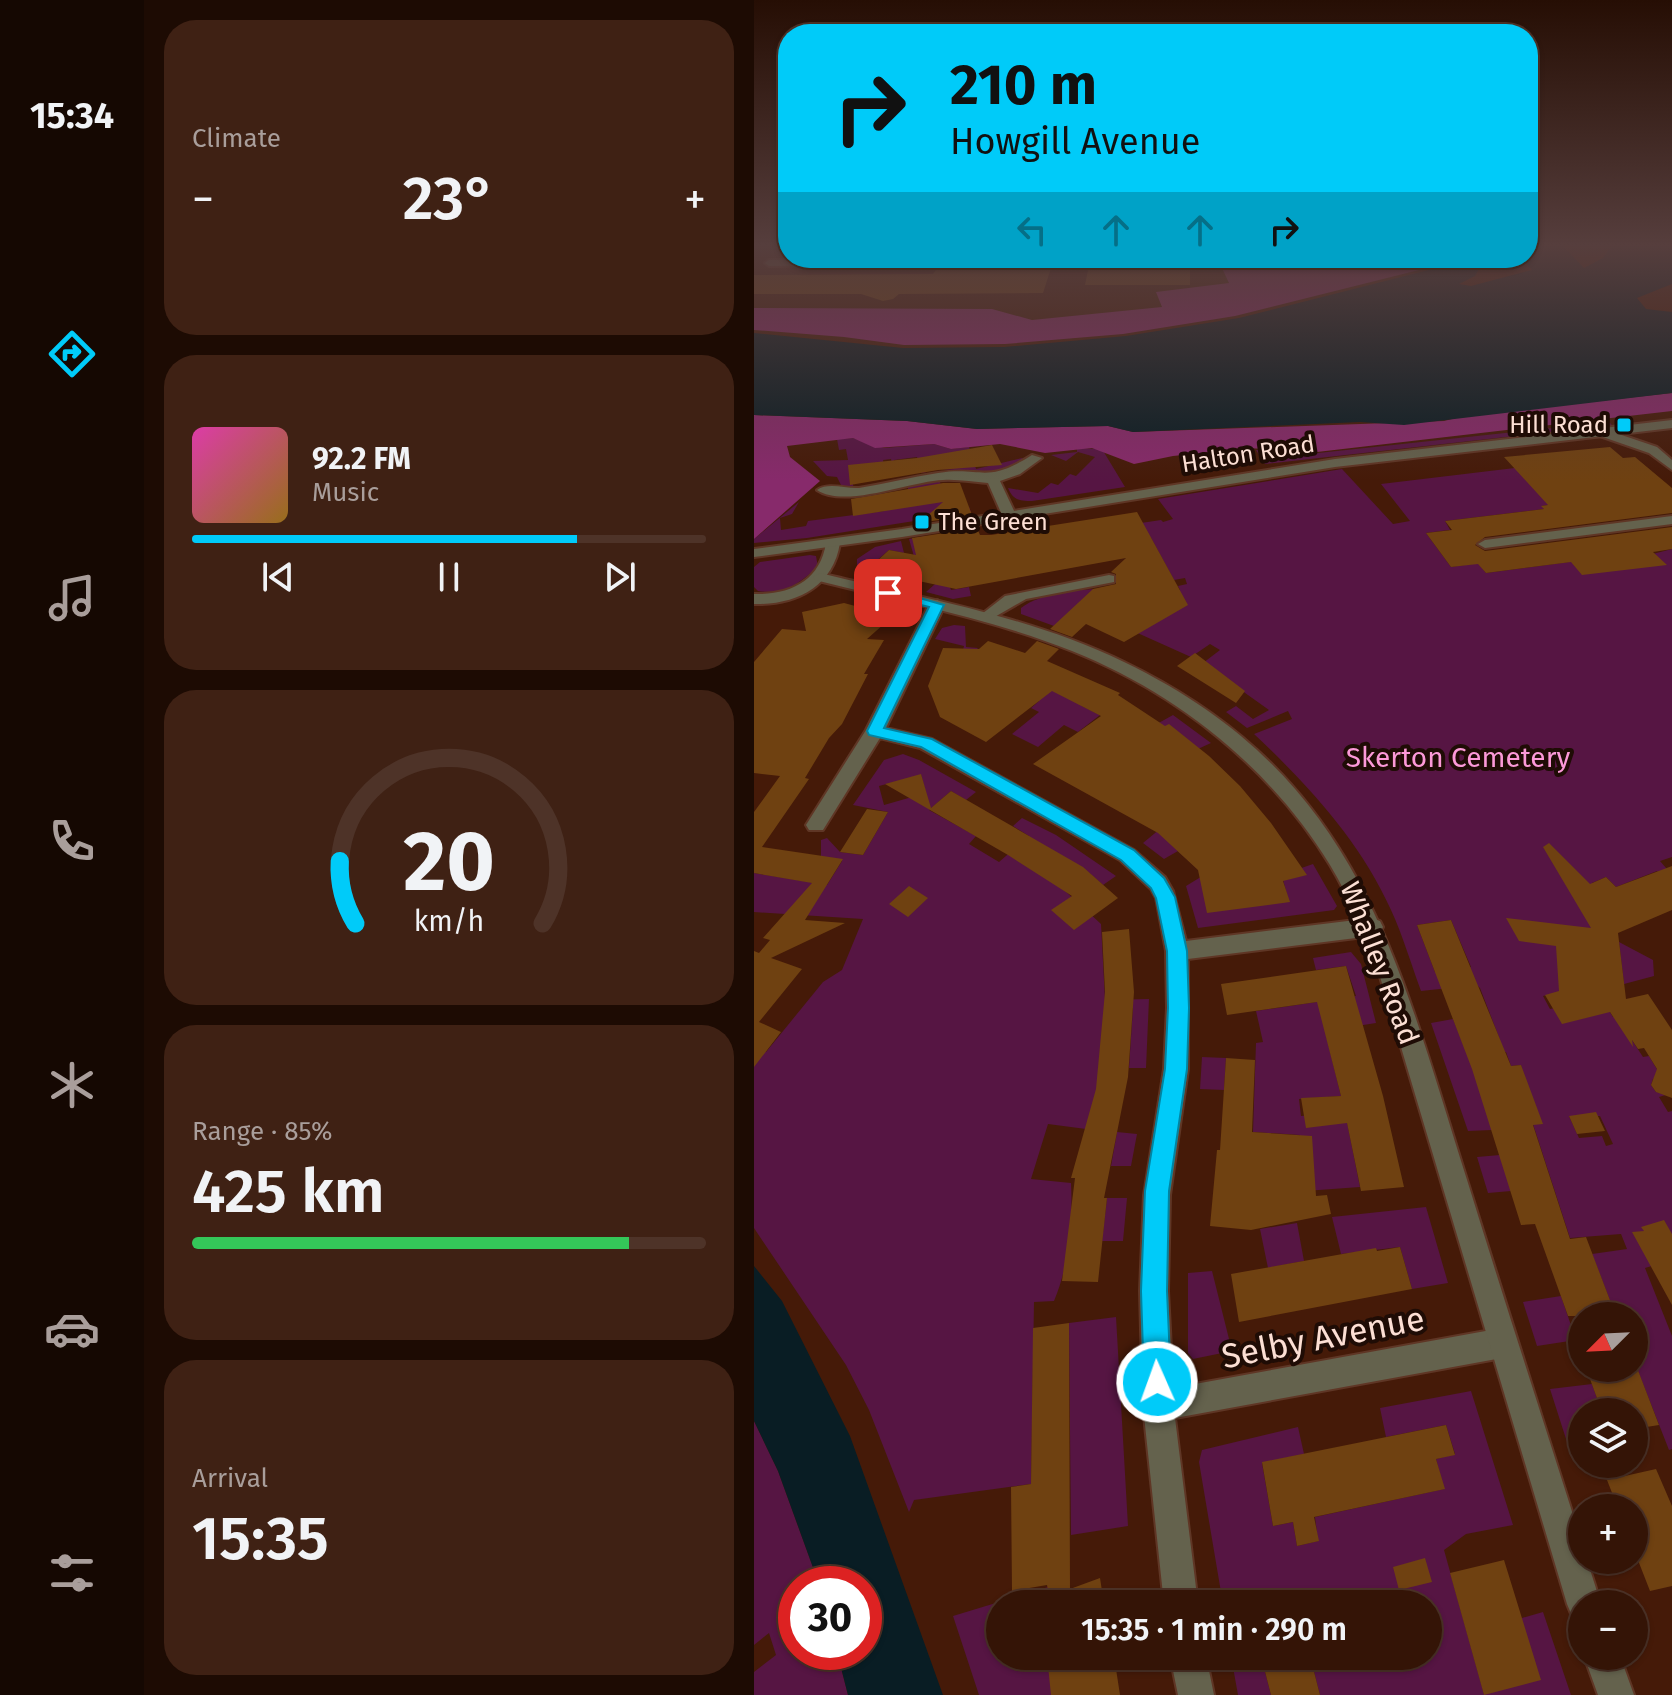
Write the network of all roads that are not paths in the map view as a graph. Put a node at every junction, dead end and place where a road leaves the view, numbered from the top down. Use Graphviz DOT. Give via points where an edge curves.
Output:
graph roads {
  1 [pos="1666,425"];
  2 [pos="1604,433"];
  3 [pos="1653,450"];
  4 [pos="1036,458"];
  5 [pos="1672,466"];
  6 [pos="993,479"];
  7 [pos="824,490"];
  8 [pos="1009,515"];
  9 [pos="1672,520"];
  10 [pos="833,543"];
  11 [pos="1485,544"];
  12 [pos="754,553"];
  13 [pos="820,577"];
  14 [pos="1109,579"];
  15 [pos="755,603"];
  16 [pos="937,605"];
  17 [pos="986,617"];
  18 [pos="875,731"];
  19 [pos="816,825"];
  20 [pos="1372,927"];
  21 [pos="1177,951"];
  22 [pos="1502,1343"];
  23 [pos="1158,1406"];
  24 [pos="1179,1590"];
  25 [pos="1580,1590"];
  26 [pos="1191,1670"];
  27 [pos="1607,1670"];
  28 [pos="1196,1695"];
  29 [pos="1616,1695"];
  1 -- 2 [label="street, Halton Road"];
  1 -- 3 [label="street" via="1652,433"];
  2 -- 3 [label="street"];
  2 -- 8 [label="street, Halton Road" via="1335,463"];
  3 -- 5 [label="street"];
  4 -- 6 [label="street"];
  6 -- 7 [label="street" via="942,476 856,492"];
  6 -- 8 [label="street"];
  8 -- 10 [label="street, Halton Road"];
  9 -- 11 [label="street"];
  10 -- 12 [label="street, Halton Road"];
  10 -- 13 [label="street" via="831,563"];
  13 -- 15 [label="street" via="790,596"];
  13 -- 16 [label="street, Whalley Road"];
  14 -- 17 [label="street" via="1010,599"];
  16 -- 17 [label="street, Whalley Road"];
  16 -- 18 [label="street"];
  17 -- 20 [label="street, Whalley Road" via="1105,659 1197,711 1262,765 1308,817 1349,879"];
  18 -- 19 [label="street"];
  18 -- 21 [label="street" via="926,743 1127,855 1166,897"];
  20 -- 21 [label="street"];
  20 -- 22 [label="street, Whalley Road"];
  21 -- 23 [label="street" via="1176,1069 1157,1195"];
  22 -- 23 [label="street, Selby Avenue"];
  22 -- 25 [label="street, Whalley Road"];
  23 -- 24 [label="street"];
  26 -- 28 [label="street"];
  27 -- 29 [label="street"];
}
